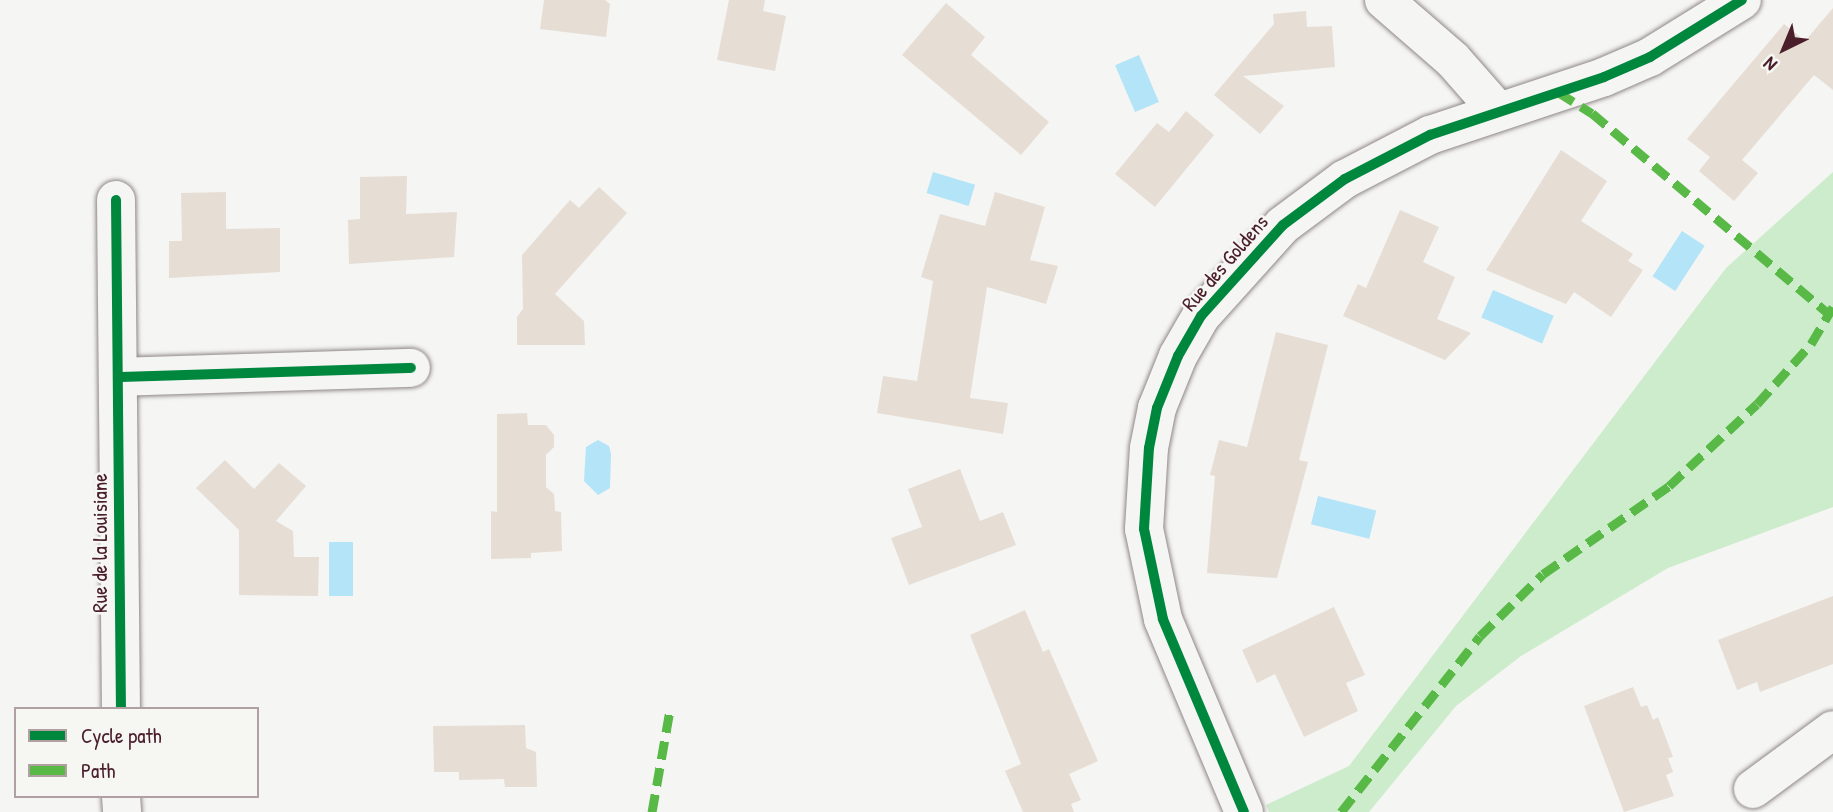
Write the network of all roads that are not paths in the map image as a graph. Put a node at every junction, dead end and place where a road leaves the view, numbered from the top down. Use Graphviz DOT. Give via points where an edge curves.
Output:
graph roads {
  1 [pos="1384,0"];
  2 [pos="1742,0"];
  3 [pos="1497,110"];
  4 [pos="116,200"];
  5 [pos="411,368"];
  6 [pos="118,377"];
  7 [pos="121,707"];
  8 [pos="1833,730"];
  9 [pos="1753,789"];
  10 [pos="1244,812"];
  1 -- 3 [label="street" via="1461,67"];
  2 -- 3 [label="street, Rue des Goldens" via="1650,57 1604,77"];
  3 -- 10 [label="street, Rue des Goldens" via="1385,156 1283,225 1201,316 1157,408 1149,447 1144,529 1151,578 1163,619"];
  4 -- 6 [label="street, Rue de la Louisiane"];
  5 -- 6 [label="street"];
  6 -- 7 [label="street, Rue de la Louisiane"];
  8 -- 9 [label="street"];
}
